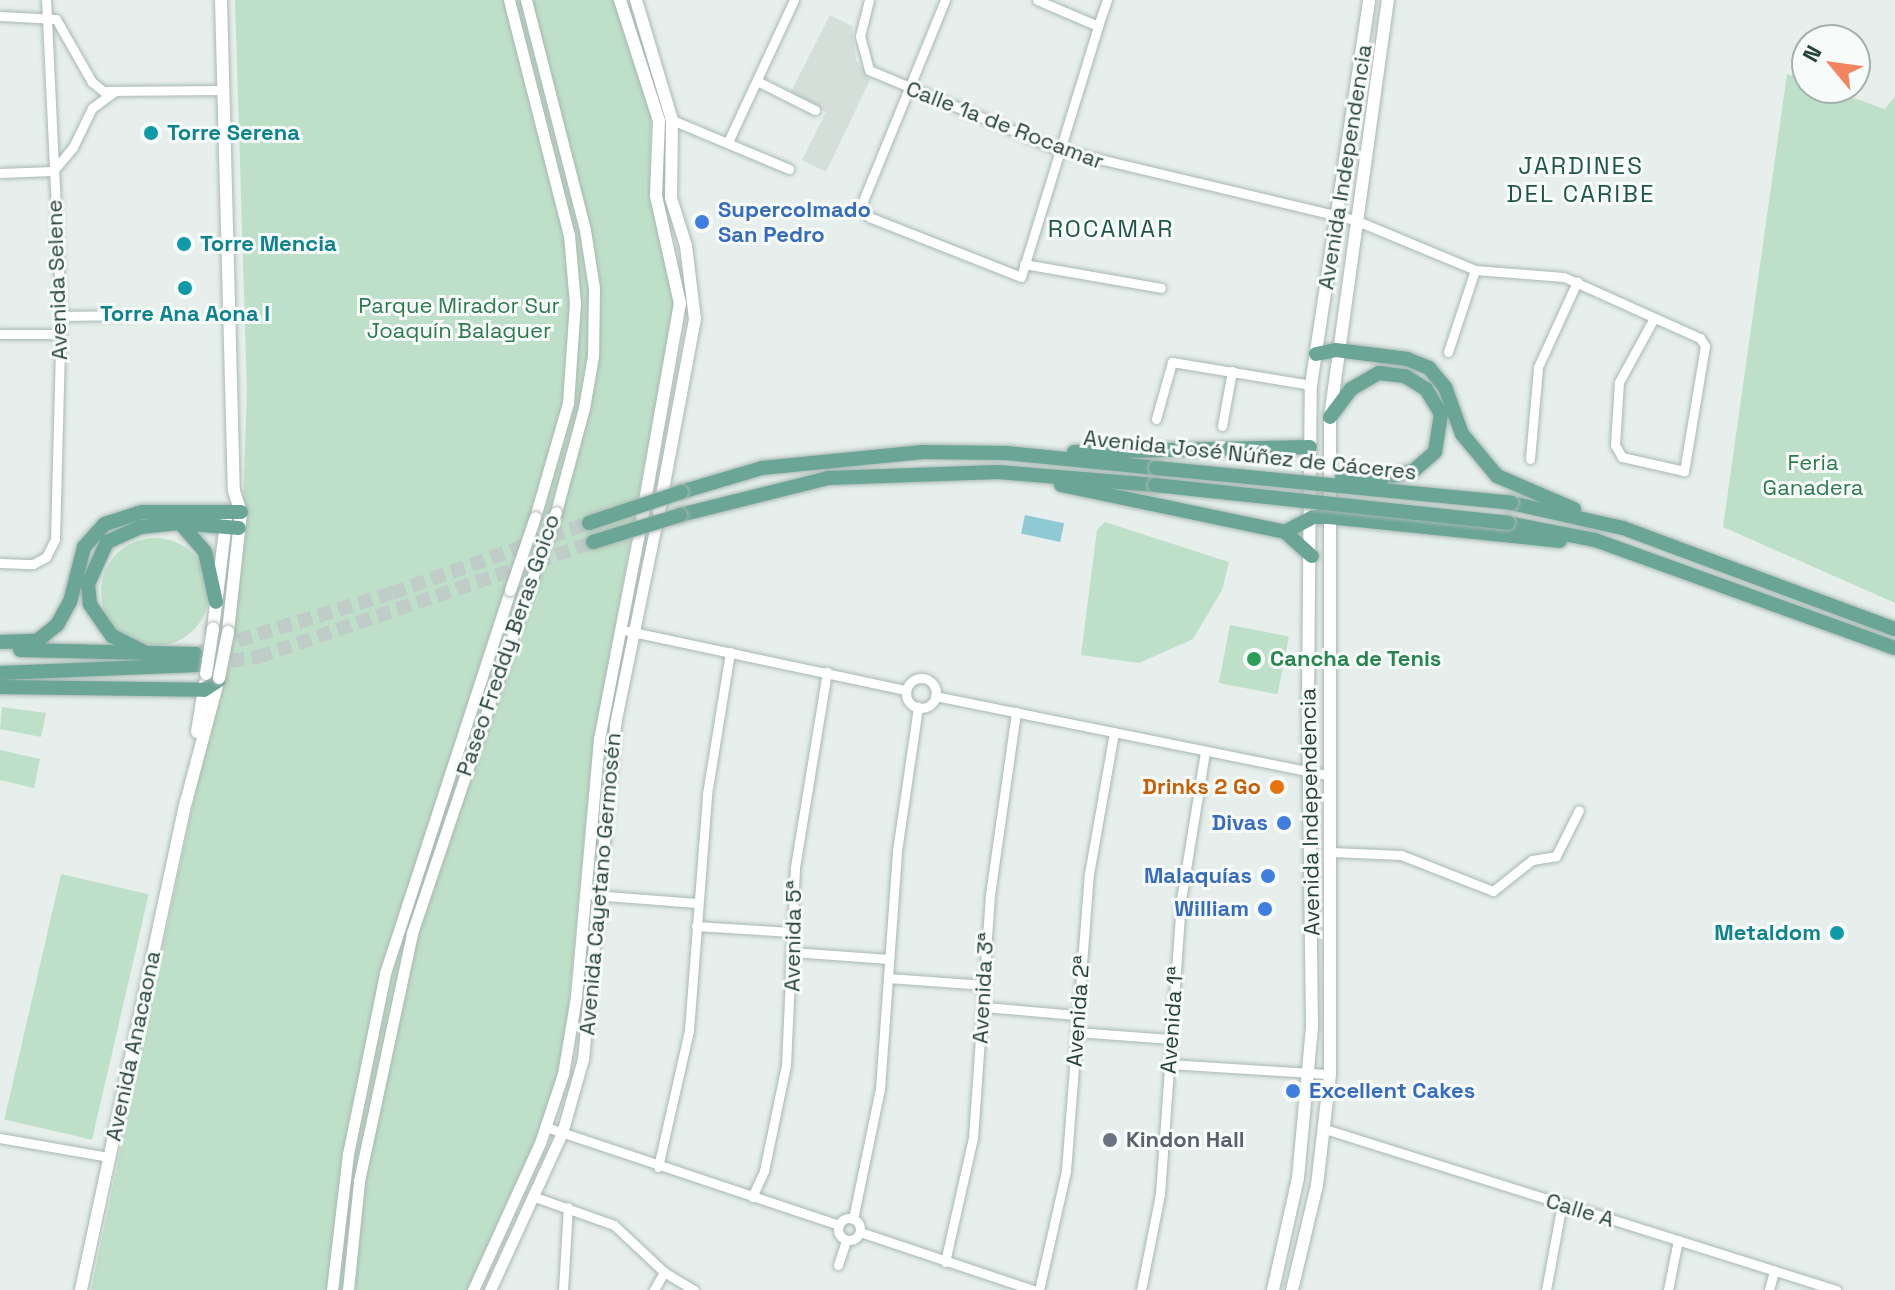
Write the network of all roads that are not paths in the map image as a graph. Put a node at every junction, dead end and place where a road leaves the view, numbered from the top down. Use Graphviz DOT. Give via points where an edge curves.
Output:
graph roads {
  1 [pos="46,0"];
  2 [pos="221,0"];
  3 [pos="509,0"];
  4 [pos="526,0"];
  5 [pos="620,0"];
  6 [pos="636,0"];
  7 [pos="794,0"];
  8 [pos="869,0"];
  9 [pos="945,0"];
  10 [pos="1037,0"];
  11 [pos="1107,0"];
  12 [pos="1369,0"];
  13 [pos="1388,0"];
  14 [pos="46,15"];
  15 [pos="0,16"];
  16 [pos="1098,26"];
  17 [pos="757,81"];
  18 [pos="1358,84"];
  19 [pos="1375,87"];
  20 [pos="909,89"];
  21 [pos="224,90"];
  22 [pos="113,92"];
  23 [pos="815,110"];
  24 [pos="672,120"];
  25 [pos="728,142"];
  26 [pos="1057,149"];
  27 [pos="789,169"];
  28 [pos="53,171"];
  29 [pos="0,173"];
  30 [pos="1338,216"];
  31 [pos="1355,220"];
  32 [pos="1024,264"];
  33 [pos="1475,270"];
  34 [pos="1577,282"];
  35 [pos="1161,288"];
  36 [pos="134,315"];
  37 [pos="61,316"];
  38 [pos="1654,318"];
  39 [pos="0,334"];
  40 [pos="60,334"];
  41 [pos="1336,350"];
  42 [pos="1448,352"];
  43 [pos="1316,354"];
  44 [pos="1232,371"];
  45 [pos="1311,385"];
  46 [pos="1330,417"];
  47 [pos="1156,419"];
  48 [pos="1222,426"];
  49 [pos="1310,447"];
  50 [pos="1006,453"];
  51 [pos="1530,459"];
  52 [pos="998,472"];
  53 [pos="1235,474"];
  54 [pos="659,512"];
  55 [pos="1313,517"];
  56 [pos="1329,517"];
  57 [pos="642,518"];
  58 [pos="233,520"];
  59 [pos="179,523"];
  60 [pos="589,523"];
  61 [pos="1623,528"];
  62 [pos="1285,532"];
  63 [pos="593,542"];
  64 [pos="1619,549"];
  65 [pos="1312,556"];
  66 [pos="0,563"];
  67 [pos="216,602"];
  68 [pos="619,629"];
  69 [pos="1895,629"];
  70 [pos="631,632"];
  71 [pos="0,642"];
  72 [pos="1895,648"];
  73 [pos="0,649"];
  74 [pos="1309,651"];
  75 [pos="1329,651"];
  76 [pos="730,652"];
  77 [pos="152,656"];
  78 [pos="207,671"];
  79 [pos="827,672"];
  80 [pos="0,673"];
  81 [pos="0,687"];
  82 [pos="204,690"];
  83 [pos="906,690"];
  84 [pos="935,696"];
  85 [pos="918,707"];
  86 [pos="1016,712"];
  87 [pos="1114,732"];
  88 [pos="1205,751"];
  89 [pos="1310,772"];
  90 [pos="1330,776"];
  91 [pos="186,802"];
  92 [pos="1579,810"];
  93 [pos="1332,852"];
  94 [pos="586,894"];
  95 [pos="600,895"];
  96 [pos="697,903"];
  97 [pos="696,926"];
  98 [pos="791,932"];
  99 [pos="792,952"];
  100 [pos="889,959"];
  101 [pos="888,978"];
  102 [pos="985,985"];
  103 [pos="985,1007"];
  104 [pos="1076,1015"];
  105 [pos="1076,1032"];
  106 [pos="1171,1039"];
  107 [pos="1169,1064"];
  108 [pos="1310,1073"];
  109 [pos="1330,1074"];
  110 [pos="546,1127"];
  111 [pos="1325,1129"];
  112 [pos="562,1133"];
  113 [pos="0,1138"];
  114 [pos="109,1157"];
  115 [pos="658,1167"];
  116 [pos="532,1196"];
  117 [pos="752,1197"];
  118 [pos="1562,1204"];
  119 [pos="568,1207"];
  120 [pos="853,1219"];
  121 [pos="839,1225"];
  122 [pos="860,1232"];
  123 [pos="846,1240"];
  124 [pos="1678,1240"];
  125 [pos="945,1262"];
  126 [pos="838,1265"];
  127 [pos="1774,1271"];
  128 [pos="664,1272"];
  129 [pos="81,1290"];
  130 [pos="332,1290"];
  131 [pos="348,1290"];
  132 [pos="473,1290"];
  133 [pos="490,1290"];
  134 [pos="563,1290"];
  135 [pos="654,1290"];
  136 [pos="694,1290"];
  137 [pos="1036,1290"];
  138 [pos="1141,1290"];
  139 [pos="1273,1290"];
  140 [pos="1292,1290"];
  141 [pos="1546,1290"];
  142 [pos="1668,1290"];
  143 [pos="1769,1290"];
  144 [pos="1836,1290"];
  1 -- 14 [label="street, Avenida Selene"];
  2 -- 21 [label="main road, Avenida Anacaona"];
  3 -- 130 [label="street, Paseo Freddy Beras Goico, bridge" via="569,235 575,303 568,403 385,973 348,1154"];
  4 -- 131 [label="street, Paseo Freddy Beras Goico, bridge" via="585,230 594,288 593,356 556,512 412,933 359,1181"];
  5 -- 57 [label="main road" via="659,121 656,196 680,303"];
  6 -- 24 [label="main road"];
  7 -- 17 [label="street"];
  8 -- 20 [label="street, Calle 1a de Rocamar" via="861,26 863,59 869,70"];
  9 -- 20 [label="street"];
  10 -- 16 [label="street"];
  11 -- 16 [label="street"];
  12 -- 18 [label="main road, Avenida Independencia"];
  13 -- 19 [label="main road, Avenida Independencia"];
  14 -- 15 [label="street"];
  14 -- 22 [label="street" via="61,24 92,82"];
  14 -- 28 [label="street, Avenida Selene"];
  16 -- 26 [label="street"];
  17 -- 23 [label="street"];
  17 -- 25 [label="street"];
  18 -- 19 [label="main road"];
  18 -- 30 [label="main road, Avenida Independencia"];
  19 -- 31 [label="main road, Avenida Independencia"];
  20 -- 26 [label="street, Calle 1a de Rocamar"];
  20 -- 32 [label="street" via="860,200 863,213 1021,277"];
  21 -- 22 [label="street"];
  21 -- 58 [label="main road, Avenida Anacaona"];
  22 -- 28 [label="street" via="92,108 73,147"];
  24 -- 25 [label="street"];
  24 -- 54 [label="main road" via="671,198 686,246 695,319"];
  25 -- 27 [label="street"];
  26 -- 30 [label="street, Calle 1a de Rocamar"];
  26 -- 32 [label="street"];
  28 -- 29 [label="street"];
  28 -- 37 [label="street, Avenida Selene"];
  30 -- 31 [label="street, Calle 1a de Rocamar"];
  30 -- 43 [label="main road, Avenida Independencia"];
  31 -- 33 [label="street, Calle 1a de Rocamar"];
  31 -- 41 [label="main road, Avenida Independencia"];
  32 -- 35 [label="street"];
  33 -- 34 [label="street, Calle 1a de Rocamar" via="1554,274"];
  33 -- 42 [label="street"];
  34 -- 38 [label="street, Calle 1a de Rocamar"];
  34 -- 51 [label="street" via="1538,367"];
  36 -- 37 [label="street"];
  37 -- 40 [label="street, Avenida Selene"];
  38 -- 38 [label="street, Calle 1a de Rocamar" via="1619,382 1615,445 1622,457 1674,471 1688,469 1705,346 1700,338"];
  39 -- 40 [label="street"];
  40 -- 66 [label="street, Avenida Selene" via="55,539 46,557 33,564"];
  41 -- 43 [label="main road"];
  41 -- 46 [label="main road, Avenida Independencia"];
  41 -- 61 [label="main road" via="1407,359 1429,368 1445,387 1462,434 1497,476"];
  43 -- 45 [label="main road, Avenida Independencia"];
  44 -- 45 [label="street"];
  44 -- 47 [label="street" via="1172,362"];
  44 -- 48 [label="street"];
  45 -- 49 [label="main road, Avenida Independencia"];
  46 -- 53 [label="main road, bridge" via="1351,389 1379,373 1405,376 1426,389 1441,414 1435,452 1413,471 1382,478"];
  46 -- 56 [label="main road, Avenida Independencia"];
  49 -- 50 [label="main road"];
  49 -- 55 [label="main road, Avenida Independencia"];
  50 -- 53 [label="main road, Avenida José Núñez de Cáceres, bridge"];
  50 -- 60 [label="main road, Avenida José Núñez de Cáceres, bridge" via="859,455 762,468"];
  52 -- 62 [label="main road"];
  52 -- 63 [label="main road, Avenida José Núñez de Cáceres, bridge" via="828,478"];
  52 -- 64 [label="main road, Avenida José Núñez de Cáceres, bridge" via="1508,523"];
  53 -- 61 [label="main road, Avenida José Núñez de Cáceres, bridge" via="1511,503"];
  54 -- 70 [label="street, Avenida Cayetano Germosén"];
  55 -- 56 [label="main road"];
  55 -- 62 [label="main road"];
  55 -- 65 [label="main road, Avenida Independencia"];
  56 -- 64 [label="main road"];
  56 -- 75 [label="main road, Avenida Independencia"];
  57 -- 68 [label="street, Avenida Cayetano Germosén"];
  58 -- 59 [label="main road"];
  58 -- 67 [label="main road, Avenida Anacaona"];
  58 -- 71 [label="main road" via="142,512 105,524 84,547 70,602 57,625 37,641"];
  58 -- 78 [label="main road, Avenida Anacaona, bridge" via="228,632"];
  59 -- 67 [label="main road" via="205,552"];
  59 -- 77 [label="main road" via="126,529 107,542 88,584 90,604 112,636"];
  61 -- 69 [label="main road, Avenida José Núñez de Cáceres"];
  62 -- 65 [label="main road"];
  64 -- 72 [label="main road, Avenida José Núñez de Cáceres"];
  65 -- 74 [label="main road, Avenida Independencia"];
  67 -- 78 [label="main road, Avenida Anacaona, bridge"];
  68 -- 70 [label="street"];
  68 -- 94 [label="street, Avenida Cayetano Germosén" via="599,739"];
  70 -- 76 [label="street"];
  70 -- 95 [label="street, Avenida Cayetano Germosén" via="613,737"];
  73 -- 77 [label="main road"];
  74 -- 75 [label="main road"];
  74 -- 89 [label="main road, Avenida Independencia"];
  75 -- 90 [label="main road, Avenida Independencia"];
  76 -- 79 [label="street"];
  76 -- 96 [label="street" via="707,794"];
  77 -- 78 [label="main road"];
  78 -- 80 [label="main road"];
  78 -- 82 [label="main road"];
  78 -- 91 [label="main road, Avenida Anacaona"];
  79 -- 83 [label="street"];
  79 -- 98 [label="street, Avenida 5ª" via="799,821"];
  81 -- 82 [label="main road"];
  82 -- 91 [label="main road, Avenida Anacaona"];
  83 -- 84 [label="street" via="912,681 924,678 933,684"];
  83 -- 85 [label="street" via="910,703"];
  84 -- 85 [label="street"];
  84 -- 86 [label="street"];
  85 -- 100 [label="street" via="901,812"];
  86 -- 87 [label="street"];
  86 -- 102 [label="street, Avenida 3ª" via="994,854"];
  87 -- 88 [label="street"];
  87 -- 104 [label="street, Avenida 2ª" via="1089,874"];
  88 -- 89 [label="street"];
  88 -- 106 [label="street, Avenida 1ª" via="1185,860"];
  89 -- 90 [label="street"];
  89 -- 108 [label="main road, Avenida Independencia"];
  90 -- 93 [label="main road, Avenida Independencia"];
  91 -- 114 [label="main road, Avenida Anacaona"];
  92 -- 93 [label="street" via="1556,856 1532,860 1493,891 1401,855"];
  93 -- 109 [label="main road, Avenida Independencia"];
  94 -- 95 [label="street"];
  94 -- 110 [label="street, Avenida Cayetano Germosén" via="573,1023"];
  95 -- 96 [label="street"];
  95 -- 112 [label="street, Avenida Cayetano Germosén" via="589,1020"];
  96 -- 97 [label="street"];
  97 -- 98 [label="street"];
  97 -- 115 [label="street" via="689,1030"];
  98 -- 99 [label="street, Avenida 5ª"];
  99 -- 100 [label="street"];
  99 -- 117 [label="street, Avenida 5ª" via="786,1065 764,1171"];
  100 -- 101 [label="street"];
  101 -- 102 [label="street"];
  101 -- 120 [label="street" via="880,1089"];
  102 -- 103 [label="street, Avenida 3ª"];
  103 -- 104 [label="street"];
  103 -- 125 [label="street, Avenida 3ª" via="973,1138"];
  104 -- 105 [label="street, Avenida 2ª"];
  105 -- 106 [label="street"];
  105 -- 137 [label="street, Avenida 2ª" via="1066,1171"];
  106 -- 107 [label="street, Avenida 1ª"];
  107 -- 108 [label="street"];
  107 -- 138 [label="street, Avenida 1ª" via="1158,1208"];
  108 -- 109 [label="street"];
  108 -- 139 [label="main road, Avenida Independencia" via="1298,1178"];
  109 -- 111 [label="main road, Avenida Independencia"];
  110 -- 112 [label="street"];
  110 -- 132 [label="street, Avenida Cayetano Germosén"];
  111 -- 118 [label="street, Calle A"];
  111 -- 140 [label="main road, Avenida Independencia"];
  112 -- 115 [label="street"];
  112 -- 116 [label="street, Avenida Cayetano Germosén"];
  113 -- 114 [label="street"];
  114 -- 129 [label="main road, Avenida Anacaona"];
  115 -- 117 [label="street"];
  116 -- 119 [label="street"];
  116 -- 133 [label="street, Avenida Cayetano Germosén"];
  117 -- 121 [label="street"];
  118 -- 124 [label="street, Calle A"];
  118 -- 141 [label="street"];
  119 -- 128 [label="street" via="614,1225"];
  119 -- 134 [label="street"];
  120 -- 121 [label="street"];
  120 -- 122 [label="street"];
  121 -- 123 [label="street"];
  122 -- 123 [label="street"];
  122 -- 125 [label="street"];
  123 -- 126 [label="street"];
  124 -- 127 [label="street, Calle A"];
  124 -- 142 [label="street"];
  125 -- 137 [label="street"];
  127 -- 143 [label="street"];
  127 -- 144 [label="street, Calle A"];
  128 -- 135 [label="street"];
  128 -- 136 [label="street"];
}
